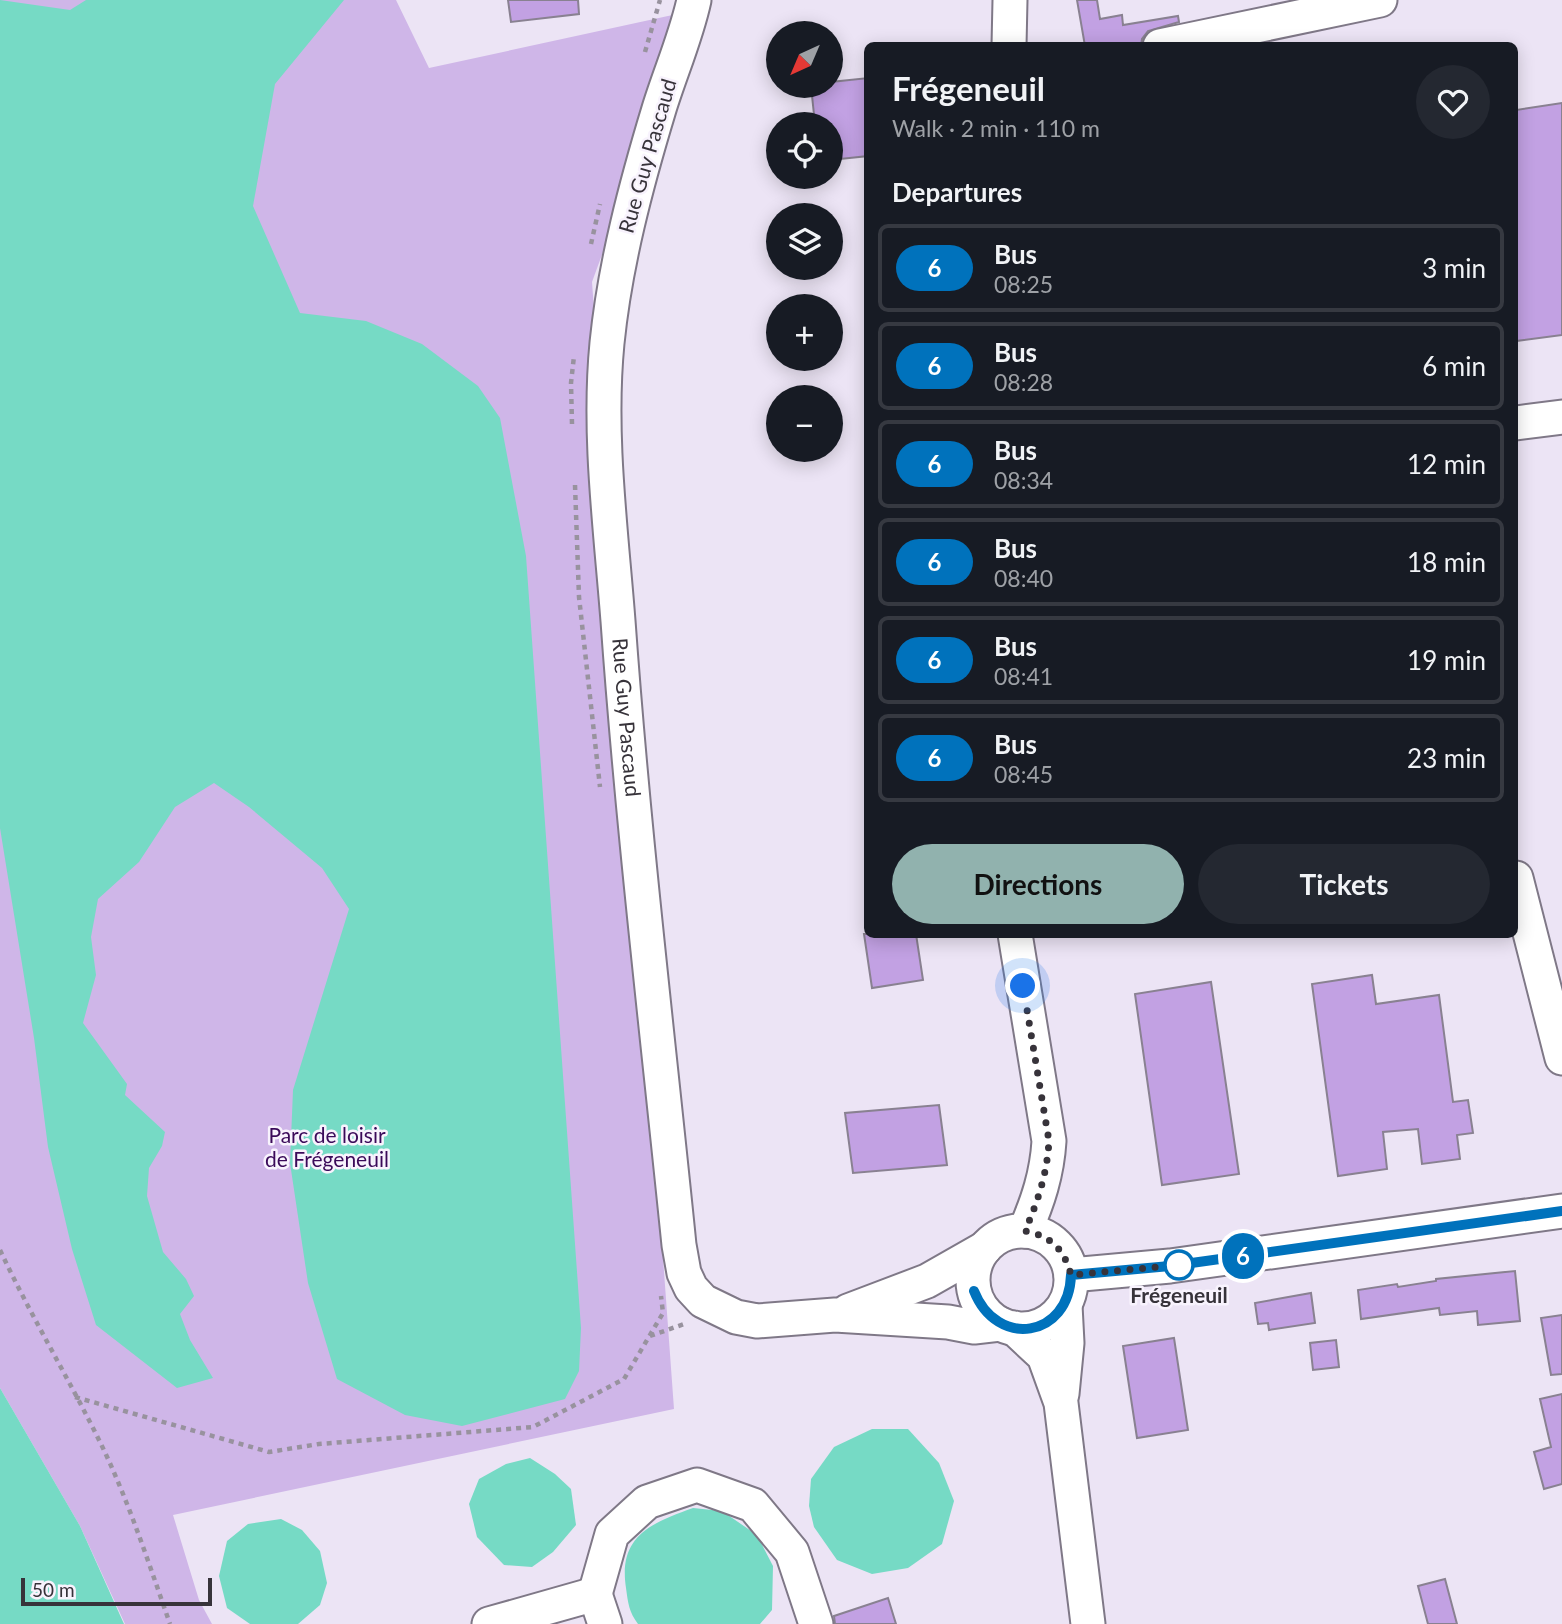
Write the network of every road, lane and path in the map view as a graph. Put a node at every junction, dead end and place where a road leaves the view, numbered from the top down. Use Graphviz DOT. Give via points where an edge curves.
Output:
graph roads {
  1 [pos="694,0"];
  2 [pos="1010,0"];
  3 [pos="1380,0"];
  4 [pos="1009,42"];
  5 [pos="1179,42"];
  6 [pos="1562,417"];
  7 [pos="1518,423"];
  8 [pos="1518,886"];
  9 [pos="1016,938"];
  10 [pos="1562,1058"];
  11 [pos="1562,1211"];
  12 [pos="1025,1231"];
  13 [pos="985,1248"];
  14 [pos="0,1250"];
  15 [pos="1068,1290"];
  16 [pos="835,1315"];
  17 [pos="1007,1326"];
  18 [pos="649,1336"];
  19 [pos="75,1397"];
  20 [pos="1061,1403"];
  21 [pos="600,1609"];
  22 [pos="170,1624"];
  23 [pos="489,1624"];
  24 [pos="816,1624"];
  25 [pos="1088,1624"];
  1 -- 16 [label="street, Rue Guy Pascaud" via="626,231 607,347 604,429 641,884 678,1233 691,1288 719,1311 757,1321"];
  2 -- 4 [label="street"];
  3 -- 5 [label="street"];
  6 -- 7 [label="street"];
  8 -- 10 [label="street"];
  9 -- 12 [label="street" via="1049,1141 1042,1189"];
  11 -- 15 [label="street" via="1170,1266"];
  12 -- 13 [label="street" via="1010,1232"];
  12 -- 15 [label="street" via="1051,1240 1061,1250 1068,1261"];
  13 -- 16 [label="street, Rue Guy Pascaud" via="928,1281"];
  13 -- 17 [label="street" via="973,1276 974,1291 988,1316"];
  14 -- 19 [label="path"];
  15 -- 17 [label="street" via="1055,1317 1042,1325 1028,1329"];
  15 -- 20 [label="street"];
  16 -- 17 [label="street, Rue Guy Pascaud"];
  17 -- 20 [label="street" via="1044,1356"];
  18 -- 19 [label="path" via="624,1379 533,1427 270,1452"];
  19 -- 22 [label="path" via="102,1446 140,1536"];
  20 -- 25 [label="street"];
  21 -- 23 [label="street"];
  21 -- 24 [label="street" via="612,1534 647,1502 697,1485 754,1505 792,1552"];
}
